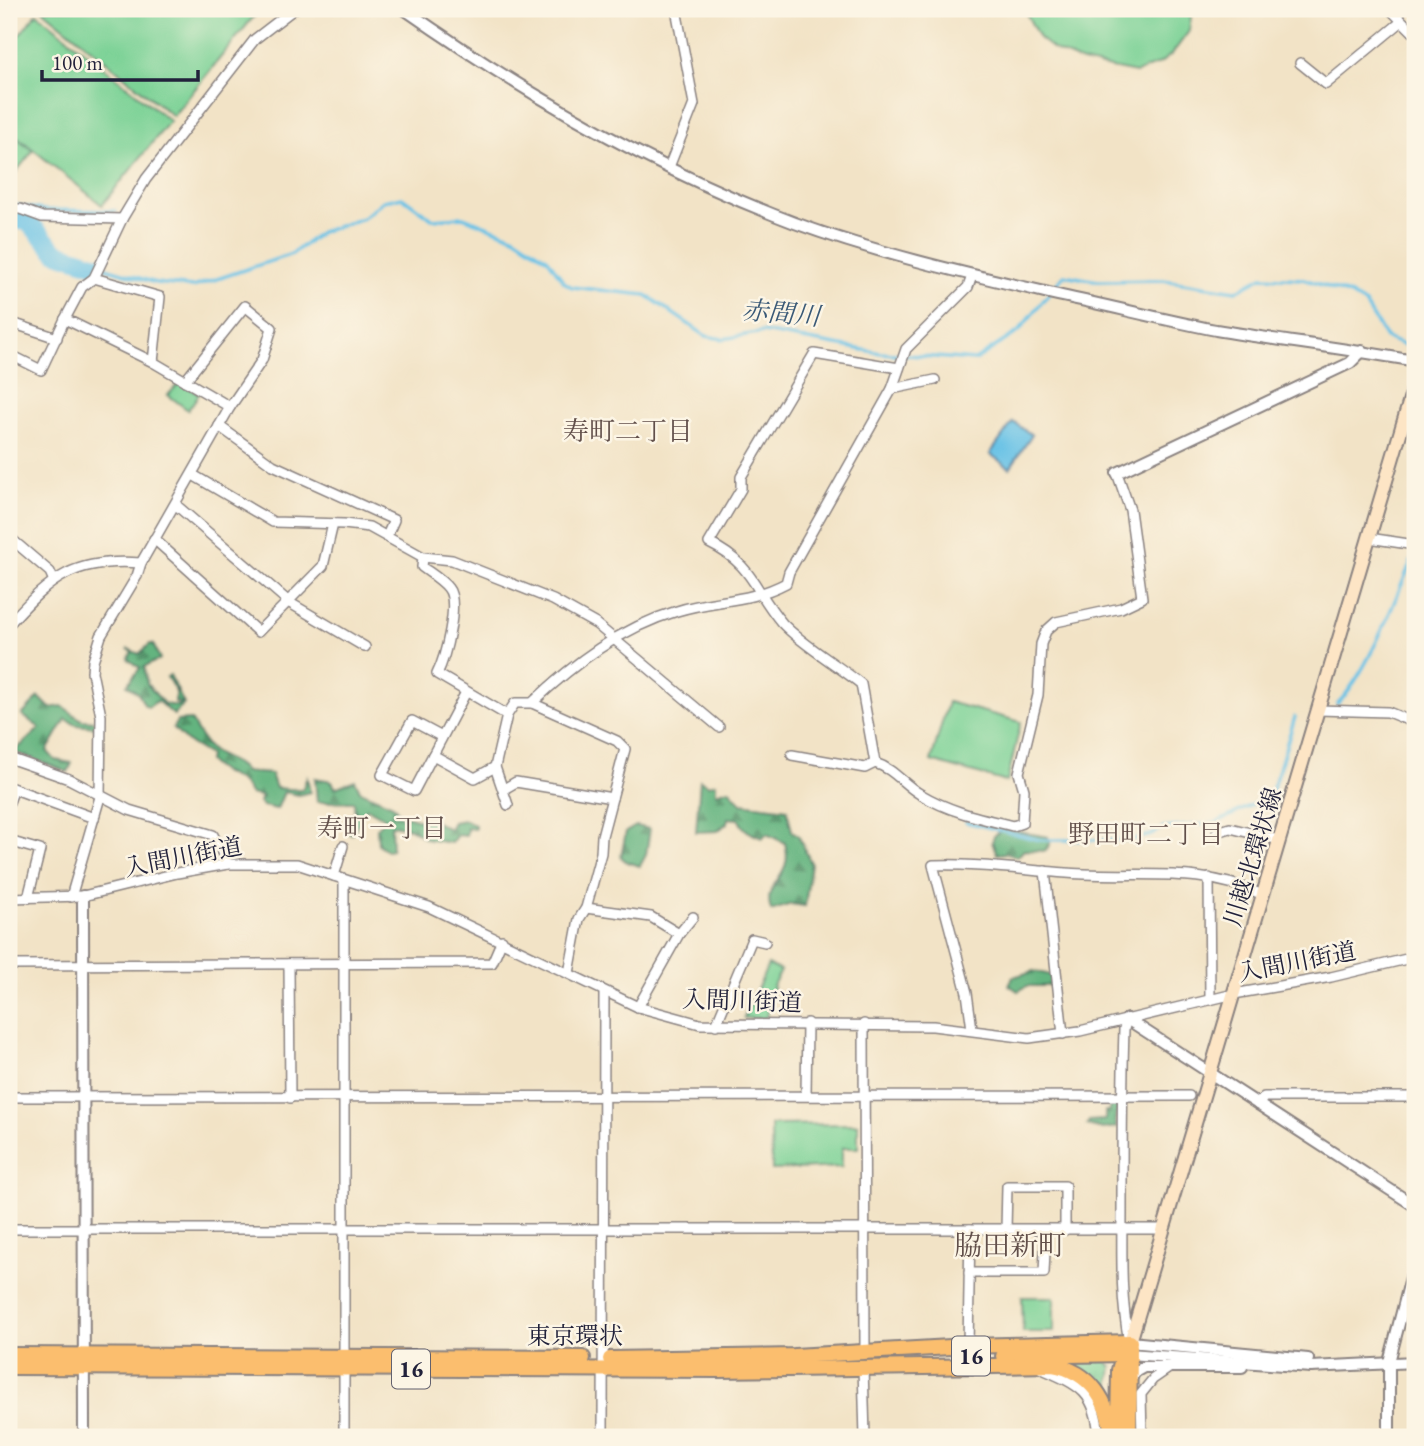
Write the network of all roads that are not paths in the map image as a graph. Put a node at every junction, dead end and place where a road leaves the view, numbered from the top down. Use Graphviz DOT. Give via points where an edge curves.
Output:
graph roads {
  1 [pos="294,9"];
  2 [pos="404,9"];
  3 [pos="676,9"];
  4 [pos="1390,9"];
  5 [pos="1401,22"];
  6 [pos="1415,34"];
  7 [pos="1300,63"];
  8 [pos="669,167"];
  9 [pos="9,209"];
  10 [pos="122,219"];
  11 [pos="972,276"];
  12 [pos="94,278"];
  13 [pos="65,319"];
  14 [pos="9,322"];
  15 [pos="57,338"];
  16 [pos="1362,351"];
  17 [pos="9,354"];
  18 [pos="1415,361"];
  19 [pos="153,362"];
  20 [pos="900,363"];
  21 [pos="936,380"];
  22 [pos="185,381"];
  23 [pos="1415,383"];
  24 [pos="892,389"];
  25 [pos="230,407"];
  26 [pos="219,426"];
  27 [pos="1117,473"];
  28 [pos="193,475"];
  29 [pos="176,505"];
  30 [pos="333,523"];
  31 [pos="387,536"];
  32 [pos="9,537"];
  33 [pos="1369,538"];
  34 [pos="154,539"];
  35 [pos="1415,545"];
  36 [pos="423,557"];
  37 [pos="141,563"];
  38 [pos="52,579"];
  39 [pos="764,595"];
  40 [pos="290,603"];
  41 [pos="9,624"];
  42 [pos="616,639"];
  43 [pos="365,647"];
  44 [pos="466,692"];
  45 [pos="532,703"];
  46 [pos="1318,710"];
  47 [pos="507,715"];
  48 [pos="1415,723"];
  49 [pos="719,727"];
  50 [pos="442,737"];
  51 [pos="433,755"];
  52 [pos="792,755"];
  53 [pos="9,758"];
  54 [pos="875,763"];
  55 [pos="495,766"];
  56 [pos="11,788"];
  57 [pos="504,789"];
  58 [pos="100,797"];
  59 [pos="612,798"];
  60 [pos="9,802"];
  61 [pos="508,805"];
  62 [pos="94,818"];
  63 [pos="1217,832"];
  64 [pos="1279,840"];
  65 [pos="9,841"];
  66 [pos="342,846"];
  67 [pos="228,864"];
  68 [pos="1045,871"];
  69 [pos="334,876"];
  70 [pos="1209,878"];
  71 [pos="344,880"];
  72 [pos="1263,894"];
  73 [pos="77,897"];
  74 [pos="9,898"];
  75 [pos="29,898"];
  76 [pos="586,908"];
  77 [pos="693,917"];
  78 [pos="679,934"];
  79 [pos="502,940"];
  80 [pos="765,942"];
  81 [pos="1415,957"];
  82 [pos="85,964"];
  83 [pos="289,964"];
  84 [pos="344,964"];
  85 [pos="9,965"];
  86 [pos="569,973"];
  87 [pos="604,992"];
  88 [pos="1234,994"];
  89 [pos="1210,1000"];
  90 [pos="638,1007"];
  91 [pos="1127,1020"];
  92 [pos="807,1023"];
  93 [pos="864,1024"];
  94 [pos="716,1025"];
  95 [pos="972,1029"];
  96 [pos="1063,1034"];
  97 [pos="1210,1073"];
  98 [pos="1122,1094"];
  99 [pos="806,1095"];
  100 [pos="866,1096"];
  101 [pos="1189,1096"];
  102 [pos="9,1097"];
  103 [pos="84,1097"];
  104 [pos="345,1097"];
  105 [pos="604,1097"];
  106 [pos="1415,1097"];
  107 [pos="290,1098"];
  108 [pos="1258,1105"];
  109 [pos="1415,1206"];
  110 [pos="9,1229"];
  111 [pos="84,1229"];
  112 [pos="864,1229"];
  113 [pos="970,1229"];
  114 [pos="1122,1229"];
  115 [pos="1162,1229"];
  116 [pos="344,1230"];
  117 [pos="603,1230"];
  118 [pos="1006,1230"];
  119 [pos="1046,1230"];
  120 [pos="1065,1230"];
  121 [pos="1415,1262"];
  122 [pos="969,1273"];
  123 [pos="968,1346"];
  124 [pos="1127,1350"];
  125 [pos="865,1352"];
  126 [pos="9,1355"];
  127 [pos="1389,1362"];
  128 [pos="1415,1362"];
  129 [pos="602,1363"];
  130 [pos="84,1364"];
  131 [pos="345,1364"];
  132 [pos="1331,1364"];
  133 [pos="1034,1365"];
  134 [pos="813,1366"];
  135 [pos="9,1367"];
  136 [pos="863,1367"];
  137 [pos="1311,1367"];
  138 [pos="1169,1368"];
  139 [pos="1129,1383"];
  140 [pos="84,1437"];
  141 [pos="344,1437"];
  142 [pos="603,1437"];
  143 [pos="865,1437"];
  144 [pos="1099,1437"];
  145 [pos="1115,1437"];
  146 [pos="1129,1437"];
  147 [pos="1142,1437"];
  148 [pos="1389,1437"];
  1 -- 10 [label="street" via="256,39 146,179"];
  2 -- 8 [label="street" via="515,80"];
  3 -- 8 [label="street" via="694,104"];
  4 -- 5 [label="street"];
  5 -- 6 [label="street"];
  5 -- 7 [label="street" via="1326,84"];
  8 -- 11 [label="street" via="795,223"];
  9 -- 10 [label="street" via="43,217"];
  10 -- 12 [label="street"];
  11 -- 16 [label="street" via="1215,329"];
  11 -- 20 [label="street" via="968,287 906,349"];
  12 -- 13 [label="street" via="82,287"];
  12 -- 19 [label="street" via="158,295"];
  13 -- 15 [label="street"];
  13 -- 19 [label="street"];
  14 -- 15 [label="street"];
  15 -- 17 [label="street" via="41,370"];
  16 -- 18 [label="street"];
  16 -- 27 [label="street" via="1350,363"];
  19 -- 22 [label="street"];
  20 -- 24 [label="street"];
  20 -- 39 [label="street" via="814,354 741,477 741,489 709,543 734,556"];
  21 -- 24 [label="street"];
  22 -- 25 [label="street"];
  22 -- 25 [label="street" via="245,306 272,328 262,360"];
  23 -- 33 [label="main road, 川越北環状線"];
  24 -- 39 [label="street" via="786,583"];
  25 -- 26 [label="street"];
  26 -- 28 [label="street"];
  26 -- 31 [label="street" via="274,465 394,520"];
  27 -- 54 [label="street" via="1130,510 1142,598 1121,608 1056,622 1046,631 1038,695 1019,773 1024,790 1022,824 1013,826 953,812"];
  28 -- 29 [label="street"];
  28 -- 30 [label="street" via="273,522"];
  29 -- 34 [label="street"];
  29 -- 40 [label="street"];
  30 -- 31 [label="street" via="369,527"];
  30 -- 40 [label="street" via="323,566"];
  31 -- 36 [label="street"];
  32 -- 38 [label="street" via="50,572"];
  33 -- 35 [label="street"];
  33 -- 46 [label="main road, 川越北環状線"];
  34 -- 37 [label="street"];
  34 -- 40 [label="street" via="258,632"];
  36 -- 42 [label="street" via="452,560 528,589"];
  36 -- 44 [label="street" via="422,567 449,588 453,598 446,656 437,674"];
  37 -- 38 [label="street" via="95,563"];
  37 -- 58 [label="street" via="93,661 101,716"];
  38 -- 41 [label="street"];
  39 -- 42 [label="street" via="678,610"];
  39 -- 54 [label="street" via="783,624 861,684"];
  40 -- 43 [label="street"];
  42 -- 45 [label="street" via="563,674"];
  42 -- 49 [label="street"];
  44 -- 47 [label="street"];
  44 -- 50 [label="street"];
  45 -- 47 [label="street" via="515,703"];
  45 -- 59 [label="street" via="617,741 625,749"];
  46 -- 48 [label="street" via="1388,712"];
  46 -- 64 [label="main road, 川越北環状線"];
  47 -- 55 [label="street"];
  50 -- 51 [label="street"];
  50 -- 51 [label="street" via="412,721 382,775 414,791"];
  51 -- 55 [label="street" via="475,778"];
  52 -- 54 [label="street" via="865,768"];
  53 -- 58 [label="street" via="69,779"];
  55 -- 57 [label="street"];
  56 -- 60 [label="street"];
  56 -- 62 [label="street"];
  57 -- 59 [label="street" via="516,782"];
  57 -- 61 [label="street"];
  58 -- 62 [label="street"];
  58 -- 67 [label="street" via="213,835"];
  59 -- 76 [label="street"];
  62 -- 73 [label="street"];
  63 -- 64 [label="street" via="1230,828"];
  64 -- 72 [label="main road, 川越北環状線"];
  65 -- 75 [label="street" via="40,850"];
  66 -- 69 [label="street"];
  67 -- 69 [label="street, 入間川街道" via="297,864"];
  67 -- 73 [label="street, 入間川街道"];
  68 -- 70 [label="street"];
  68 -- 95 [label="street" via="933,865"];
  68 -- 96 [label="street"];
  69 -- 71 [label="street, 入間川街道"];
  70 -- 72 [label="street"];
  70 -- 89 [label="street"];
  71 -- 79 [label="street, 入間川街道" via="429,907"];
  71 -- 84 [label="street"];
  72 -- 88 [label="main road, 川越北環状線"];
  73 -- 75 [label="street, 入間川街道"];
  73 -- 82 [label="street"];
  74 -- 75 [label="street, 入間川街道"];
  76 -- 78 [label="street" via="651,917"];
  76 -- 86 [label="street" via="579,919"];
  77 -- 78 [label="street"];
  78 -- 90 [label="street"];
  79 -- 84 [label="street" via="492,964"];
  79 -- 86 [label="street, 入間川街道"];
  80 -- 94 [label="street" via="752,939"];
  81 -- 88 [label="street, 入間川街道"];
  82 -- 83 [label="street"];
  82 -- 85 [label="street"];
  82 -- 103 [label="street"];
  83 -- 84 [label="street"];
  83 -- 107 [label="street"];
  84 -- 104 [label="street"];
  86 -- 87 [label="street, 入間川街道"];
  87 -- 90 [label="street, 入間川街道"];
  87 -- 105 [label="street"];
  88 -- 89 [label="street, 入間川街道"];
  88 -- 97 [label="main road, 川越北環状線"];
  89 -- 91 [label="street, 入間川街道"];
  90 -- 94 [label="street, 入間川街道" via="673,1019"];
  91 -- 96 [label="street, 入間川街道"];
  91 -- 97 [label="street"];
  91 -- 98 [label="street"];
  92 -- 93 [label="street, 入間川街道"];
  92 -- 94 [label="street, 入間川街道"];
  92 -- 99 [label="street"];
  93 -- 95 [label="street, 入間川街道"];
  93 -- 100 [label="street"];
  95 -- 96 [label="street, 入間川街道" via="1017,1038"];
  97 -- 108 [label="street"];
  97 -- 115 [label="main road, 川越北環状線"];
  98 -- 100 [label="street"];
  98 -- 101 [label="street"];
  98 -- 114 [label="street"];
  99 -- 100 [label="street"];
  99 -- 105 [label="street"];
  100 -- 112 [label="street"];
  102 -- 103 [label="street"];
  103 -- 107 [label="street"];
  103 -- 111 [label="street"];
  104 -- 105 [label="street"];
  104 -- 107 [label="street"];
  104 -- 116 [label="street"];
  105 -- 117 [label="street"];
  106 -- 108 [label="street" via="1264,1097"];
  108 -- 109 [label="street"];
  110 -- 111 [label="street"];
  111 -- 116 [label="street"];
  111 -- 130 [label="street"];
  112 -- 113 [label="street"];
  112 -- 117 [label="street"];
  112 -- 125 [label="street"];
  113 -- 118 [label="street"];
  113 -- 122 [label="street"];
  114 -- 115 [label="street"];
  114 -- 120 [label="street"];
  114 -- 124 [label="street"];
  115 -- 124 [label="main road, 川越北環状線"];
  116 -- 117 [label="street"];
  116 -- 131 [label="street"];
  117 -- 129 [label="street"];
  118 -- 119 [label="street"];
  118 -- 120 [label="street" via="1006,1187 1035,1185 1065,1186"];
  119 -- 120 [label="street"];
  119 -- 122 [label="street" via="1044,1273"];
  121 -- 127 [label="street"];
  122 -- 123 [label="street"];
  123 -- 124 [label="highway, 東京環状 / 16"];
  123 -- 125 [label="highway, 東京環状 / 16"];
  124 -- 132 [label="street" via="1208,1348"];
  124 -- 134 [label="highway, 東京環状 / 16"];
  124 -- 137 [label="street"];
  124 -- 139 [label="highway"];
  124 -- 145 [label="highway"];
  125 -- 129 [label="highway, 東京環状 / 16"];
  126 -- 130 [label="highway, 東京環状 / 16"];
  127 -- 128 [label="street"];
  127 -- 132 [label="street"];
  127 -- 148 [label="street"];
  129 -- 131 [label="highway, 東京環状 / 16"];
  129 -- 134 [label="highway, 東京環状 / 16" via="718,1370"];
  129 -- 142 [label="street"];
  130 -- 131 [label="highway, 東京環状 / 16"];
  130 -- 135 [label="highway, 東京環状 / 16"];
  130 -- 140 [label="street"];
  131 -- 141 [label="street"];
  132 -- 137 [label="street"];
  133 -- 136 [label="highway, 東京環状 / 16"];
  133 -- 144 [label="street" via="1072,1381 1085,1392 1098,1418"];
  133 -- 145 [label="highway, 東京環状 / 16" via="1064,1367 1090,1383 1107,1410"];
  134 -- 136 [label="highway, 東京環状 / 16"];
  136 -- 143 [label="street"];
  137 -- 138 [label="street"];
  138 -- 139 [label="street" via="1139,1368"];
  138 -- 147 [label="street" via="1141,1394"];
  139 -- 146 [label="highway"];
}
